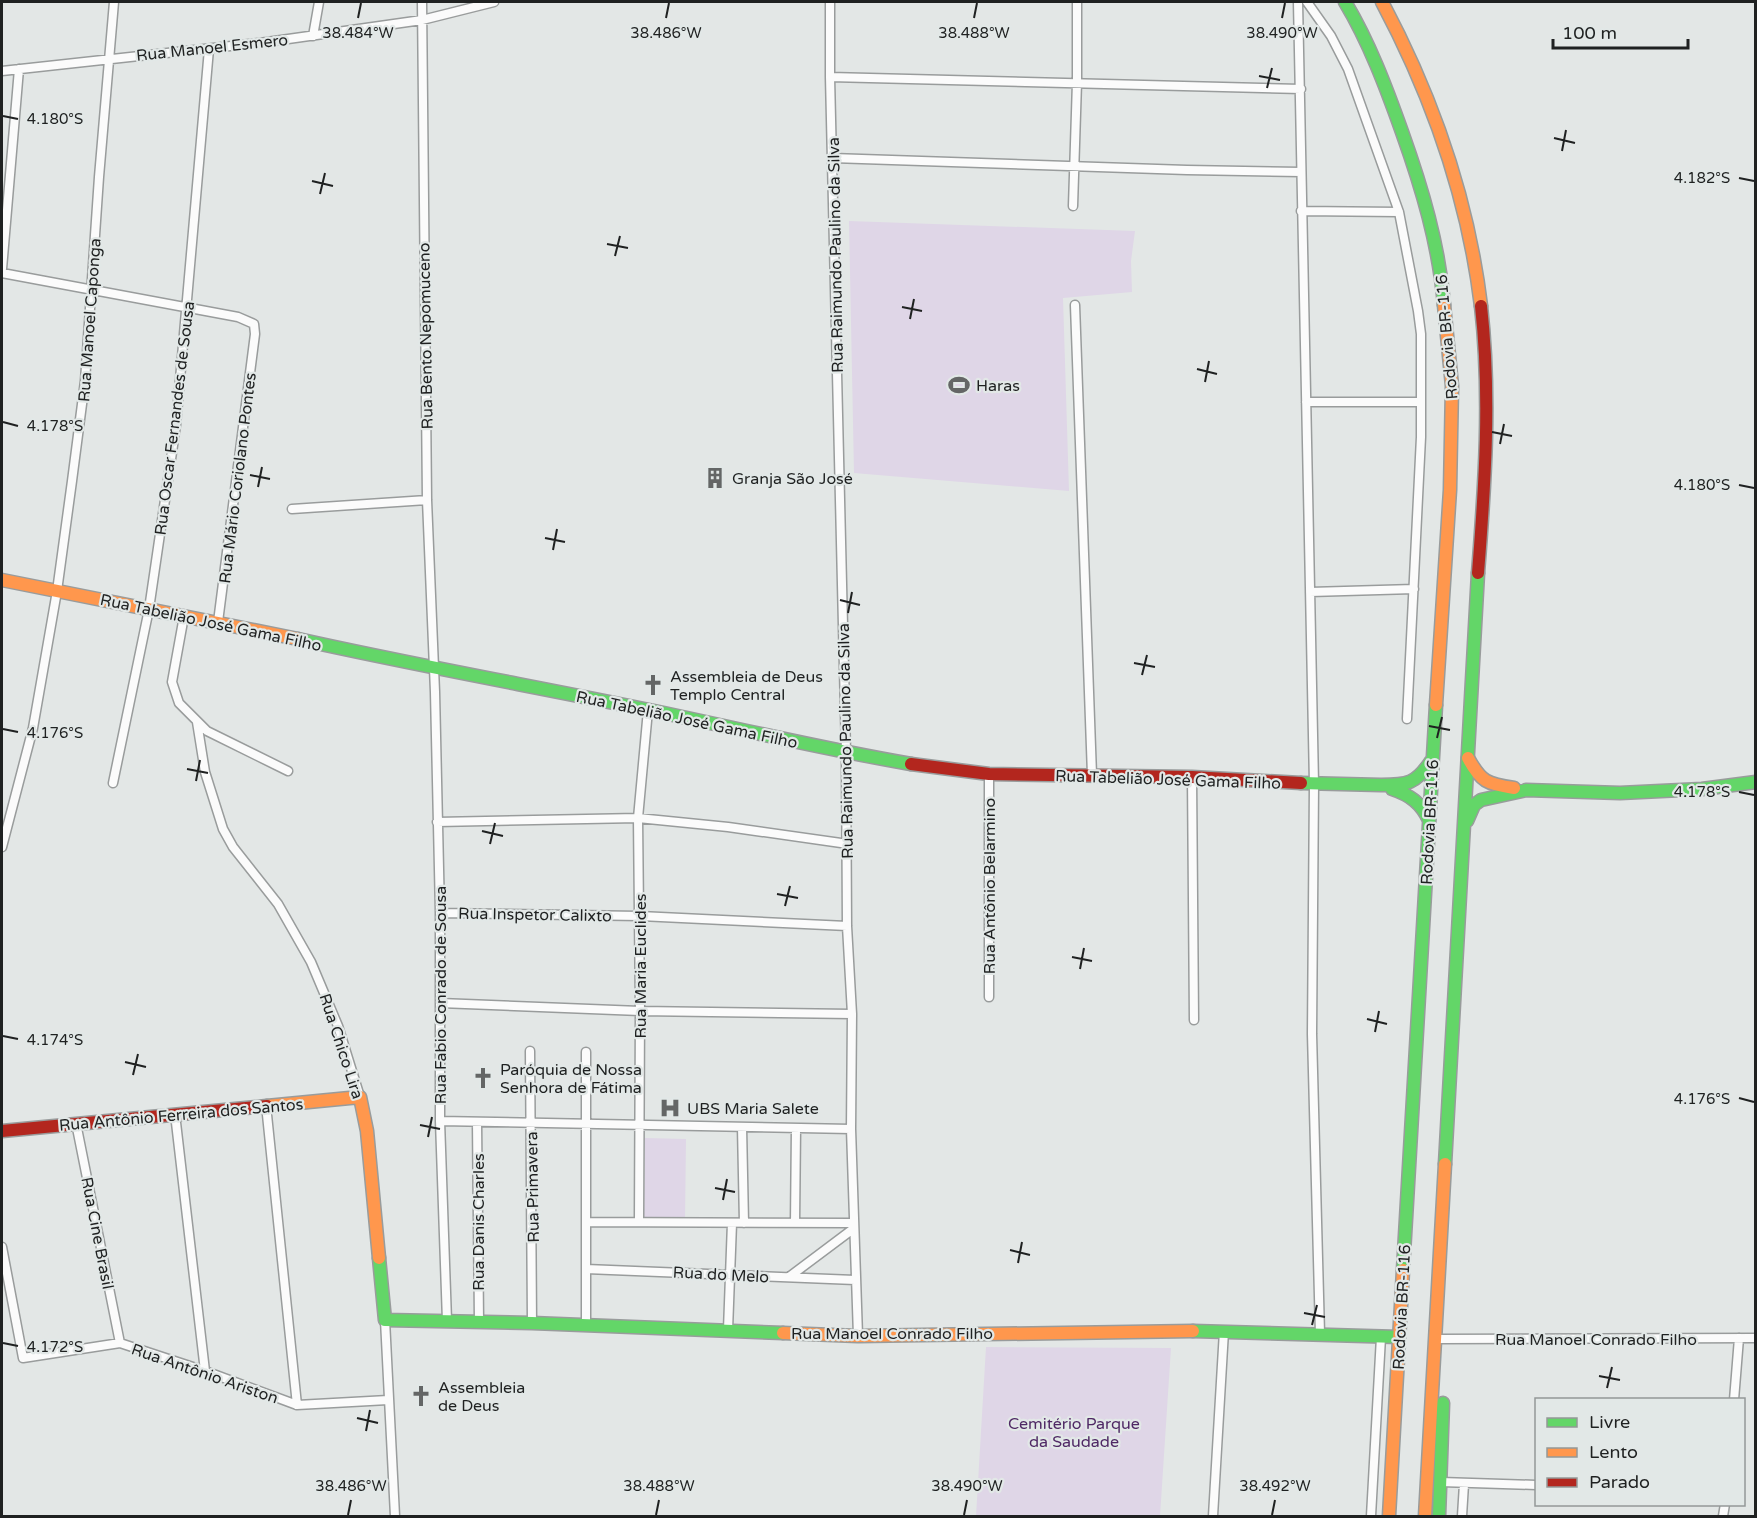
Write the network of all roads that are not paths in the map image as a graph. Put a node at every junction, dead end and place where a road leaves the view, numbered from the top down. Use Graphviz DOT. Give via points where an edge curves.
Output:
graph roads {
  1 [pos="114,2"];
  2 [pos="319,2"];
  3 [pos="422,2"];
  4 [pos="494,2"];
  5 [pos="830,2"];
  6 [pos="1077,2"];
  7 [pos="1298,2"];
  8 [pos="1307,2"];
  9 [pos="1345,2"];
  10 [pos="1382,2"];
  11 [pos="422,20"];
  12 [pos="313,36"];
  13 [pos="209,49"];
  14 [pos="109,58"];
  15 [pos="19,69"];
  16 [pos="2,71"];
  17 [pos="830,77"];
  18 [pos="1077,82"];
  19 [pos="1301,89"];
  20 [pos="832,158"];
  21 [pos="1074,166"];
  22 [pos="1301,172"];
  23 [pos="1073,206"];
  24 [pos="1301,211"];
  25 [pos="1399,212"];
  26 [pos="2,271"];
  27 [pos="92,289"];
  28 [pos="1075,305"];
  29 [pos="187,308"];
  30 [pos="1306,402"];
  31 [pos="1421,402"];
  32 [pos="427,500"];
  33 [pos="292,509"];
  34 [pos="2,580"];
  35 [pos="1414,589"];
  36 [pos="57,591"];
  37 [pos="1310,592"];
  38 [pos="149,609"];
  39 [pos="184,616"];
  40 [pos="218,622"];
  41 [pos="434,669"];
  42 [pos="648,710"];
  43 [pos="1407,719"];
  44 [pos="197,722"];
  45 [pos="846,753"];
  46 [pos="1433,758"];
  47 [pos="1468,758"];
  48 [pos="288,771"];
  49 [pos="989,774"];
  50 [pos="1092,775"];
  51 [pos="1192,777"];
  52 [pos="1755,782"];
  53 [pos="113,783"];
  54 [pos="1314,784"];
  55 [pos="1381,785"];
  56 [pos="1526,790"];
  57 [pos="6,817"];
  58 [pos="638,818"];
  59 [pos="1429,820"];
  60 [pos="437,822"];
  61 [pos="1463,829"];
  62 [pos="848,844"];
  63 [pos="2,847"];
  64 [pos="440,913"];
  65 [pos="640,916"];
  66 [pos="847,926"];
  67 [pos="989,998"];
  68 [pos="440,1003"];
  69 [pos="640,1011"];
  70 [pos="852,1014"];
  71 [pos="1194,1020"];
  72 [pos="530,1051"];
  73 [pos="586,1052"];
  74 [pos="360,1097"];
  75 [pos="266,1105"];
  76 [pos="175,1114"];
  77 [pos="440,1121"];
  78 [pos="477,1122"];
  79 [pos="76,1123"];
  80 [pos="531,1123"];
  81 [pos="586,1124"];
  82 [pos="640,1125"];
  83 [pos="742,1127"];
  84 [pos="796,1128"];
  85 [pos="851,1129"];
  86 [pos="2,1131"];
  87 [pos="587,1222"];
  88 [pos="639,1222"];
  89 [pos="732,1222"];
  90 [pos="744,1223"];
  91 [pos="795,1223"];
  92 [pos="853,1226"];
  93 [pos="2,1247"];
  94 [pos="586,1269"];
  95 [pos="730,1274"];
  96 [pos="788,1277"];
  97 [pos="855,1281"];
  98 [pos="385,1320"];
  99 [pos="447,1321"];
  100 [pos="479,1322"];
  101 [pos="532,1323"];
  102 [pos="586,1325"];
  103 [pos="728,1330"];
  104 [pos="1224,1331"];
  105 [pos="1320,1334"];
  106 [pos="858,1336"];
  107 [pos="1381,1337"];
  108 [pos="1399,1337"];
  109 [pos="1739,1338"];
  110 [pos="1755,1338"];
  111 [pos="120,1343"];
  112 [pos="1437,1346"];
  113 [pos="205,1371"];
  114 [pos="1734,1398"];
  115 [pos="388,1400"];
  116 [pos="297,1405"];
  117 [pos="1441,1482"];
  118 [pos="1464,1484"];
  119 [pos="1535,1485"];
  120 [pos="395,1516"];
  121 [pos="1213,1516"];
  122 [pos="1371,1516"];
  123 [pos="1389,1516"];
  124 [pos="1425,1516"];
  125 [pos="1439,1516"];
  126 [pos="1462,1516"];
  1 -- 14 [label="street, Rua Manoel Caponga"];
  2 -- 12 [label="street"];
  3 -- 11 [label="street, Rua Bento Nepomuceno"];
  4 -- 11 [label="street, Rua Manoel Esmero"];
  5 -- 17 [label="street, Rua Raimundo Paulino da Silva"];
  6 -- 18 [label="street"];
  7 -- 19 [label="street"];
  8 -- 25 [label="street" via="1331,36 1347,69"];
  9 -- 46 [label="main road, Rodovia BR-116" via="1388,89 1413,159 1436,249 1448,334 1452,440"];
  10 -- 47 [label="main road, Rodovia BR-116" via="1426,95 1448,153 1465,217 1484,338 1486,443"];
  11 -- 12 [label="street, Rua Manoel Esmero"];
  11 -- 32 [label="street, Rua Bento Nepomuceno"];
  12 -- 13 [label="street, Rua Manoel Esmero"];
  13 -- 14 [label="street, Rua Manoel Esmero"];
  13 -- 29 [label="street, Rua Oscar Fernandes de Sousa"];
  14 -- 15 [label="street, Rua Manoel Esmero"];
  14 -- 27 [label="street, Rua Manoel Caponga"];
  15 -- 16 [label="street, Rua Manoel Esmero"];
  15 -- 26 [label="street"];
  17 -- 18 [label="street"];
  17 -- 20 [label="street, Rua Raimundo Paulino da Silva"];
  18 -- 19 [label="street"];
  18 -- 21 [label="street"];
  19 -- 22 [label="street"];
  20 -- 21 [label="street"];
  20 -- 45 [label="street, Rua Raimundo Paulino da Silva"];
  21 -- 22 [label="street"];
  21 -- 23 [label="street"];
  22 -- 24 [label="street"];
  24 -- 25 [label="street"];
  24 -- 30 [label="street"];
  25 -- 31 [label="street" via="1421,334"];
  26 -- 27 [label="street"];
  27 -- 29 [label="street"];
  27 -- 36 [label="street, Rua Manoel Caponga" via="84,390"];
  28 -- 50 [label="street"];
  29 -- 38 [label="street, Rua Oscar Fernandes de Sousa" via="176,425"];
  29 -- 40 [label="street, Rua Mário Coriolano Pontes" via="245,319 254,324 255,334"];
  30 -- 31 [label="street"];
  30 -- 37 [label="street"];
  31 -- 35 [label="street"];
  32 -- 33 [label="street"];
  32 -- 41 [label="street, Rua Bento Nepomuceno"];
  34 -- 36 [label="main road, Rua Tabelião José Gama Filho"];
  35 -- 37 [label="street"];
  35 -- 43 [label="street"];
  36 -- 38 [label="main road, Rua Tabelião José Gama Filho"];
  36 -- 57 [label="street, Rua Manoel Caponga" via="33,728"];
  37 -- 54 [label="street"];
  38 -- 39 [label="main road, Rua Tabelião José Gama Filho"];
  38 -- 53 [label="street, Rua Oscar Fernandes de Sousa"];
  39 -- 40 [label="main road, Rua Tabelião José Gama Filho"];
  39 -- 44 [label="street" via="172,682 179,703"];
  40 -- 41 [label="main road, Rua Tabelião José Gama Filho"];
  41 -- 42 [label="main road, Rua Tabelião José Gama Filho"];
  41 -- 60 [label="street, Rua Fabio Conrado de Sousa"];
  42 -- 45 [label="main road, Rua Tabelião José Gama Filho"];
  42 -- 58 [label="street, Rua Maria Euclides"];
  44 -- 48 [label="street" via="207,731"];
  44 -- 74 [label="street, Rua Chico Lira" via="205,772 223,829 278,904 311,962 338,1026"];
  45 -- 49 [label="main road, Rua Tabelião José Gama Filho"];
  45 -- 62 [label="street, Rua Raimundo Paulino da Silva"];
  46 -- 55 [label="main road" via="1412,783"];
  46 -- 59 [label="main road, Rodovia BR-116"];
  47 -- 56 [label="main road" via="1480,779 1489,785"];
  47 -- 61 [label="main road, Rodovia BR-116"];
  49 -- 50 [label="main road, Rua Tabelião José Gama Filho"];
  49 -- 67 [label="street, Rua Antônio Belarmino"];
  50 -- 51 [label="main road, Rua Tabelião José Gama Filho"];
  51 -- 54 [label="main road, Rua Tabelião José Gama Filho"];
  51 -- 71 [label="street"];
  52 -- 56 [label="main road" via="1629,793"];
  54 -- 55 [label="main road, Rua Tabelião José Gama Filho"];
  54 -- 105 [label="street" via="1312,1034"];
  55 -- 59 [label="main road" via="1408,794 1421,804"];
  56 -- 61 [label="main road" via="1481,800 1474,805"];
  57 -- 63 [label="street, Rua Manoel Caponga"];
  58 -- 60 [label="street"];
  58 -- 62 [label="street"];
  58 -- 65 [label="street, Rua Maria Euclides"];
  59 -- 108 [label="main road, Rodovia BR-116"];
  60 -- 64 [label="street, Rua Fabio Conrado de Sousa"];
  61 -- 112 [label="main road, Rodovia BR-116"];
  62 -- 66 [label="street, Rua Raimundo Paulino da Silva"];
  64 -- 65 [label="street, Rua Inspetor Calixto"];
  64 -- 68 [label="street, Rua Fabio Conrado de Sousa"];
  65 -- 66 [label="street, Rua Inspetor Calixto"];
  65 -- 69 [label="street, Rua Maria Euclides"];
  66 -- 70 [label="street, Rua Raimundo Paulino da Silva"];
  68 -- 69 [label="street"];
  68 -- 77 [label="street, Rua Fabio Conrado de Sousa"];
  69 -- 70 [label="street"];
  69 -- 82 [label="street, Rua Maria Euclides"];
  70 -- 85 [label="street, Rua Raimundo Paulino da Silva"];
  72 -- 80 [label="street, Rua Primavera"];
  73 -- 81 [label="street"];
  74 -- 75 [label="main road, Rua Antônio Ferreira dos Santos"];
  74 -- 98 [label="main road, Rua Chico Lira" via="367,1131"];
  75 -- 76 [label="main road, Rua Antônio Ferreira dos Santos"];
  75 -- 116 [label="street"];
  76 -- 79 [label="main road, Rua Antônio Ferreira dos Santos"];
  76 -- 113 [label="street"];
  77 -- 78 [label="street"];
  77 -- 99 [label="street, Rua Fabio Conrado de Sousa"];
  78 -- 80 [label="street"];
  78 -- 100 [label="street, Rua Danis Charles"];
  79 -- 86 [label="main road, Rua Antônio Ferreira dos Santos"];
  79 -- 111 [label="street, Rua Cine Brasil"];
  80 -- 81 [label="street"];
  80 -- 101 [label="street, Rua Primavera"];
  81 -- 82 [label="street"];
  81 -- 87 [label="street"];
  82 -- 83 [label="street"];
  82 -- 88 [label="street, Rua Maria Euclides"];
  83 -- 84 [label="street"];
  83 -- 90 [label="street"];
  84 -- 85 [label="street"];
  84 -- 91 [label="street"];
  85 -- 92 [label="street, Rua Raimundo Paulino da Silva"];
  87 -- 88 [label="street"];
  87 -- 94 [label="street"];
  88 -- 89 [label="street"];
  89 -- 90 [label="street"];
  89 -- 95 [label="street"];
  90 -- 91 [label="street"];
  91 -- 92 [label="street"];
  92 -- 96 [label="street"];
  92 -- 97 [label="street, Rua Raimundo Paulino da Silva"];
  93 -- 111 [label="street, Rua Antônio Ariston" via="23,1358"];
  94 -- 95 [label="street, Rua do Melo"];
  94 -- 102 [label="street"];
  95 -- 96 [label="street, Rua do Melo"];
  95 -- 103 [label="street"];
  96 -- 97 [label="street, Rua do Melo"];
  97 -- 106 [label="street, Rua Raimundo Paulino da Silva"];
  98 -- 99 [label="main road, Rua Manoel Conrado Filho"];
  98 -- 115 [label="street, Rua Chico Lira"];
  99 -- 100 [label="main road, Rua Manoel Conrado Filho"];
  100 -- 101 [label="main road, Rua Manoel Conrado Filho"];
  101 -- 102 [label="main road, Rua Manoel Conrado Filho"];
  102 -- 103 [label="main road, Rua Manoel Conrado Filho"];
  103 -- 106 [label="main road, Rua Manoel Conrado Filho"];
  104 -- 105 [label="main road, Rua Manoel Conrado Filho"];
  104 -- 106 [label="main road, Rua Manoel Conrado Filho"];
  104 -- 121 [label="street"];
  105 -- 107 [label="main road, Rua Manoel Conrado Filho"];
  107 -- 108 [label="main road, Rua Manoel Conrado Filho"];
  107 -- 122 [label="street"];
  108 -- 123 [label="main road, Rodovia BR-116"];
  109 -- 110 [label="street, Rua Manoel Conrado Filho"];
  109 -- 112 [label="street, Rua Manoel Conrado Filho"];
  109 -- 114 [label="street"];
  111 -- 113 [label="street, Rua Antônio Ariston"];
  112 -- 117 [label="main road" via="1443,1401"];
  112 -- 124 [label="main road, Rodovia BR-116"];
  113 -- 116 [label="street, Rua Antônio Ariston"];
  115 -- 116 [label="street, Rua Antônio Ariston"];
  115 -- 120 [label="street, Rua Chico Lira"];
  117 -- 118 [label="street"];
  117 -- 125 [label="main road"];
  118 -- 119 [label="street"];
  118 -- 126 [label="street"];
}
